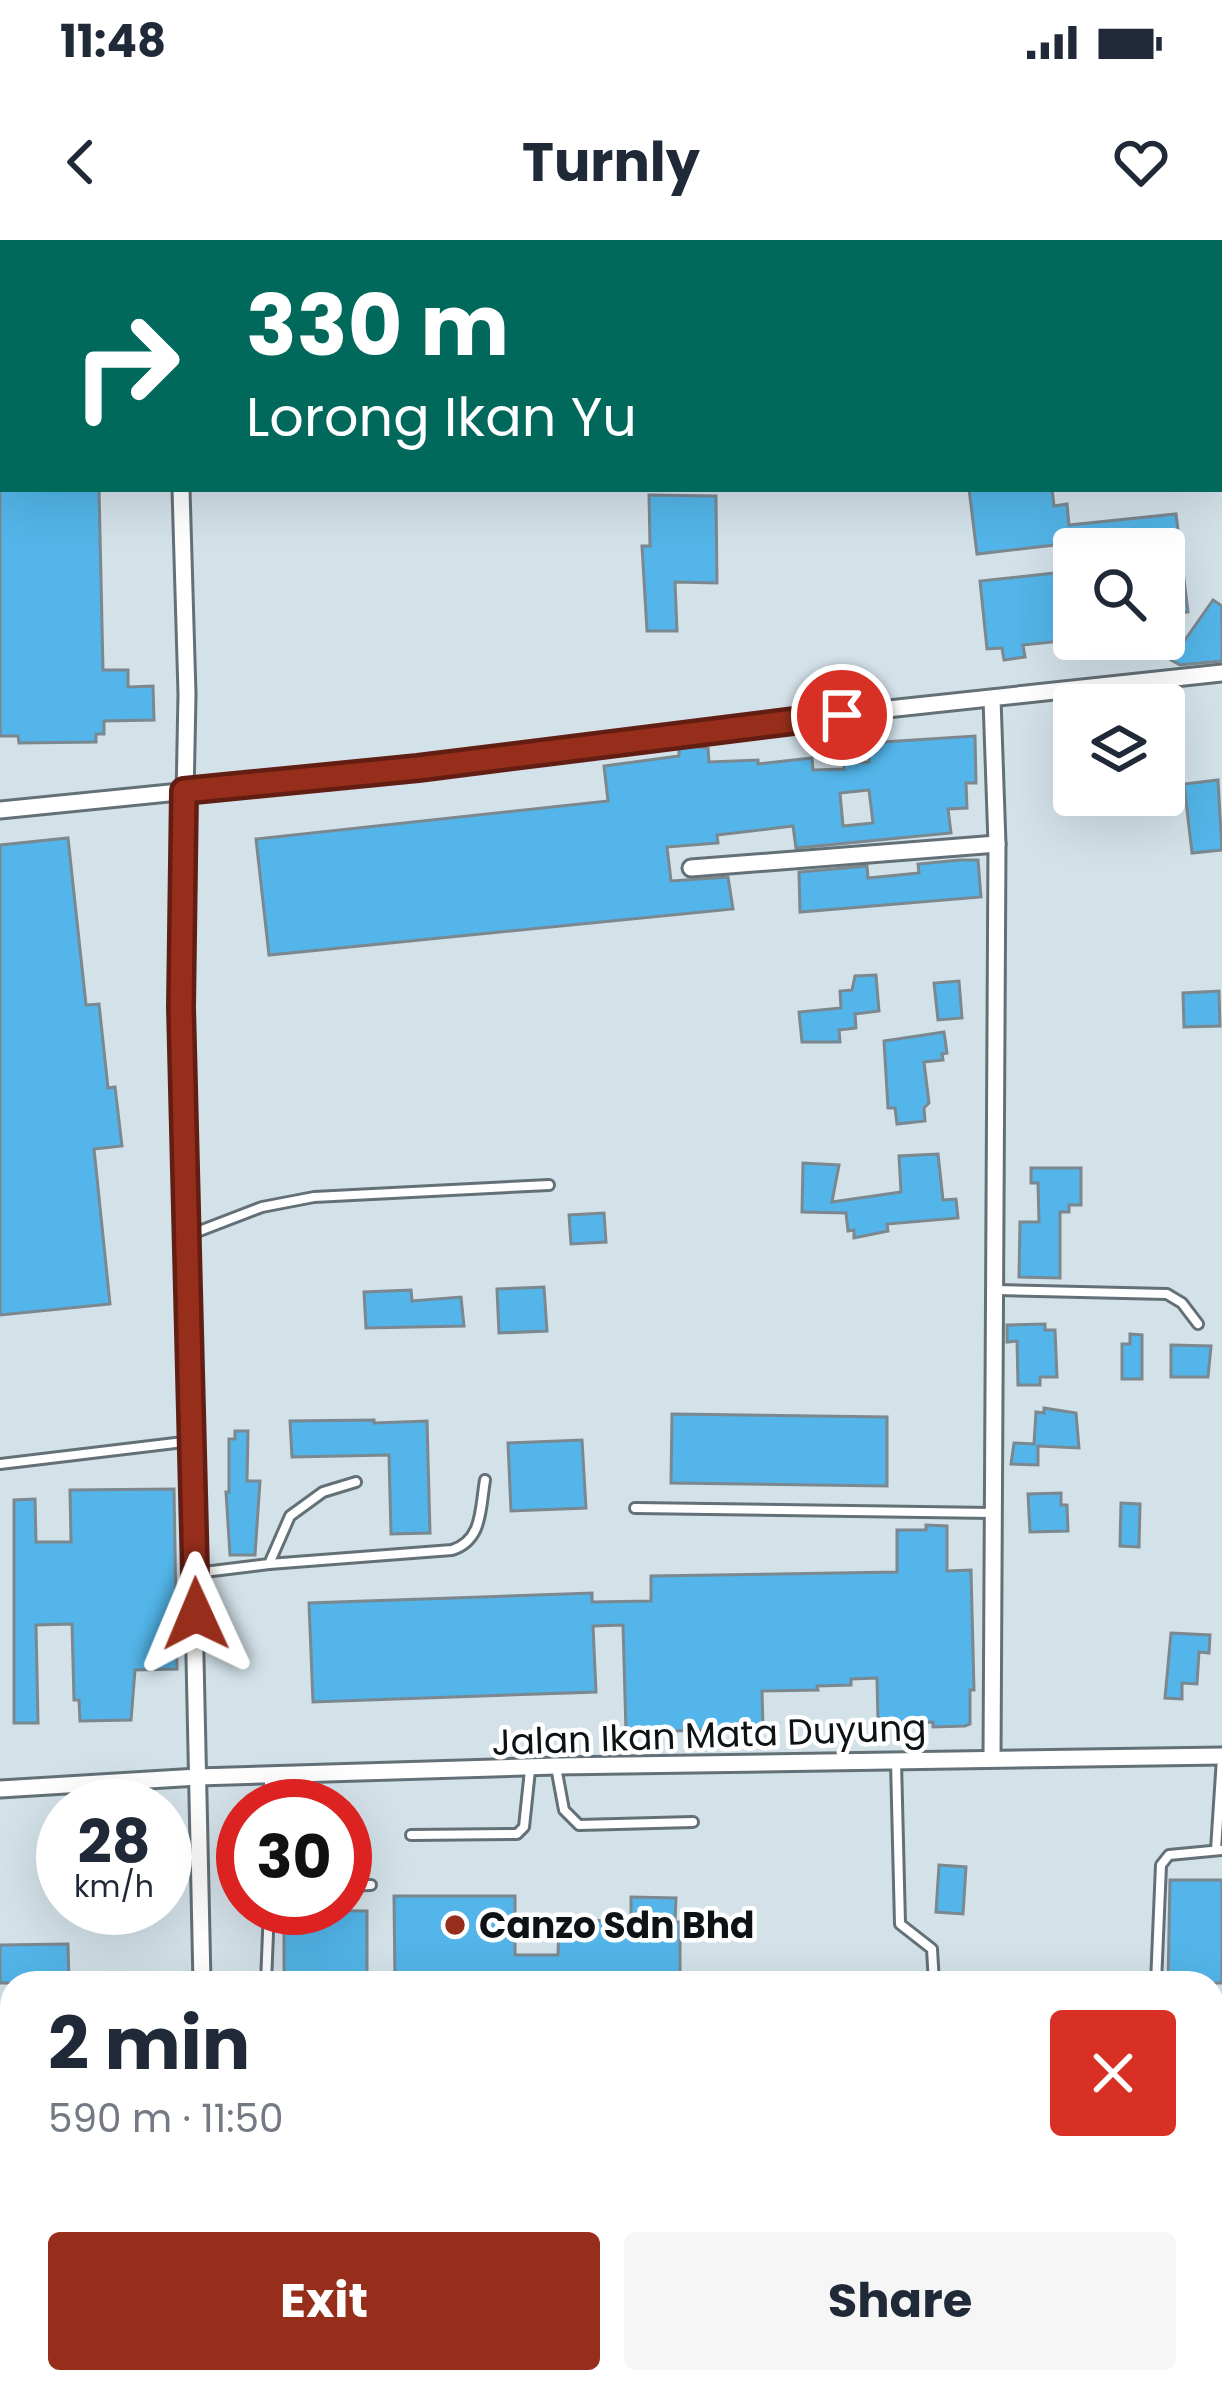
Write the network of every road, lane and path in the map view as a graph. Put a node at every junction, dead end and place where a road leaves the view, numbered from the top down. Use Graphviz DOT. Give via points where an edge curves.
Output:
graph roads {
  1 [pos="181,492"];
  2 [pos="1222,673"];
  3 [pos="992,699"];
  4 [pos="184,791"];
  5 [pos="0,810"];
  6 [pos="998,844"];
  7 [pos="692,868"];
  8 [pos="549,1185"];
  9 [pos="188,1235"];
  10 [pos="996,1289"];
  11 [pos="1198,1324"];
  12 [pos="193,1441"];
  13 [pos="0,1464"];
  14 [pos="485,1480"];
  15 [pos="356,1482"];
  16 [pos="635,1508"];
  17 [pos="994,1513"];
  18 [pos="269,1564"];
  19 [pos="196,1573"];
  20 [pos="1222,1757"];
  21 [pos="992,1758"];
  22 [pos="896,1760"];
  23 [pos="556,1766"];
  24 [pos="530,1770"];
  25 [pos="197,1777"];
  26 [pos="269,1777"];
  27 [pos="0,1789"];
  28 [pos="693,1822"];
  29 [pos="411,1835"];
  30 [pos="1219,1850"];
  31 [pos="268,1935"];
  32 [pos="202,1971"];
  33 [pos="266,1971"];
  34 [pos="933,1971"];
  35 [pos="1157,1971"];
  1 -- 4 [label="street"];
  2 -- 3 [label="street"];
  3 -- 4 [label="street"];
  3 -- 6 [label="street"];
  4 -- 5 [label="street"];
  4 -- 9 [label="street"];
  6 -- 7 [label="street"];
  6 -- 10 [label="street"];
  8 -- 9 [label="lane" via="314,1197"];
  9 -- 12 [label="street"];
  10 -- 11 [label="lane" via="1167,1294"];
  10 -- 17 [label="street"];
  12 -- 13 [label="lane"];
  12 -- 19 [label="street"];
  14 -- 18 [label="lane" via="476,1536 465,1546"];
  15 -- 18 [label="lane" via="323,1492 290,1516"];
  16 -- 17 [label="lane"];
  17 -- 21 [label="street"];
  18 -- 19 [label="lane"];
  19 -- 25 [label="street"];
  20 -- 21 [label="street, Jalan Ikan Mata Duyung"];
  20 -- 30 [label="lane"];
  21 -- 22 [label="street, Jalan Ikan Mata Duyung"];
  22 -- 23 [label="street, Jalan Ikan Mata Duyung"];
  22 -- 34 [label="lane" via="900,1924 932,1949"];
  23 -- 24 [label="street, Jalan Ikan Mata Duyung"];
  23 -- 28 [label="lane" via="565,1810 579,1825"];
  24 -- 26 [label="street, Jalan Ikan Mata Duyung"];
  24 -- 29 [label="lane" via="517,1834"];
  25 -- 26 [label="street, Jalan Ikan Mata Duyung"];
  25 -- 27 [label="street, Jalan Ikan Mata Duyung"];
  25 -- 32 [label="street"];
  30 -- 35 [label="lane" via="1169,1855 1161,1865"];
  31 -- 33 [label="lane"];
}
